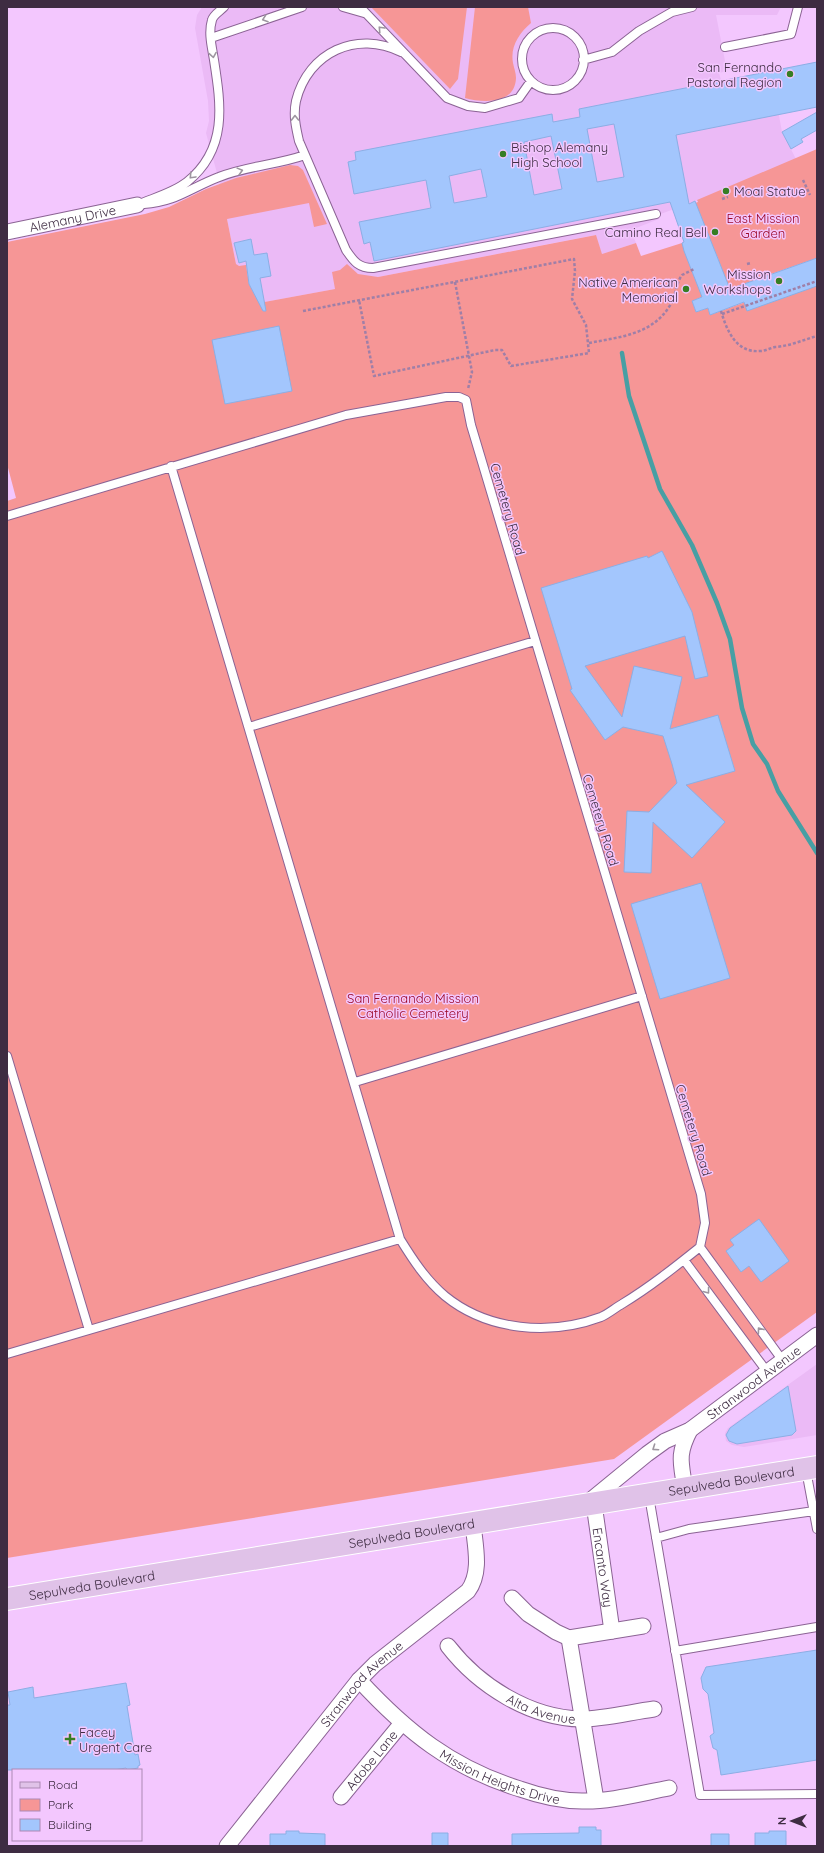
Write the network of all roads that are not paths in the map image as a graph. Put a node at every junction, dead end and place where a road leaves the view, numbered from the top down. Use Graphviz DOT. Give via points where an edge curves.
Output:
graph roads {
  1 [pos="224,7"];
  2 [pos="302,7"];
  3 [pos="342,7"];
  4 [pos="692,7"];
  5 [pos="798,7"];
  6 [pos="362,10"];
  7 [pos="211,38"];
  8 [pos="725,47"];
  9 [pos="401,52"];
  10 [pos="583,60"];
  11 [pos="531,81"];
  12 [pos="305,155"];
  13 [pos="137,205"];
  14 [pos="656,214"];
  15 [pos="7,232"];
  16 [pos="170,466"];
  17 [pos="7,516"];
  18 [pos="535,641"];
  19 [pos="249,727"];
  20 [pos="642,996"];
  21 [pos="7,1056"];
  22 [pos="355,1082"];
  23 [pos="400,1239"];
  24 [pos="700,1247"];
  25 [pos="684,1260"];
  26 [pos="89,1330"];
  27 [pos="817,1335"];
  28 [pos="7,1354"];
  29 [pos="783,1361"];
  30 [pos="768,1373"];
  31 [pos="690,1430"];
  32 [pos="812,1469"];
  33 [pos="685,1489"];
  34 [pos="649,1496"];
  35 [pos="588,1505"];
  36 [pos="814,1511"];
  37 [pos="473,1524"];
  38 [pos="817,1529"];
  39 [pos="656,1538"];
  40 [pos="512,1598"];
  41 [pos="7,1599"];
  42 [pos="643,1626"];
  43 [pos="817,1627"];
  44 [pos="612,1631"];
  45 [pos="569,1638"];
  46 [pos="448,1646"];
  47 [pos="675,1651"];
  48 [pos="359,1680"];
  49 [pos="654,1709"];
  50 [pos="582,1719"];
  51 [pos="402,1723"];
  52 [pos="669,1788"];
  53 [pos="817,1794"];
  54 [pos="341,1797"];
  55 [pos="596,1800"];
  56 [pos="227,1846"];
  1 -- 7 [label="lane" via="212,18"];
  2 -- 7 [label="lane, one-way"];
  3 -- 6 [label="lane"];
  4 -- 10 [label="lane" via="672,12 612,52"];
  5 -- 8 [label="lane" via="791,34"];
  9 -- 6 [label="lane, one-way"];
  7 -- 13 [label="lane, one-way" via="220,107 215,142 202,165 188,181"];
  9 -- 11 [label="lane" via="447,98 468,106 485,108 519,98"];
  12 -- 9 [label="lane, one-way" via="299,141 295,108 306,78 318,63 340,48 360,43 389,46"];
  10 -- 11 [label="lane" via="576,79 564,87 549,90"];
  10 -- 11 [label="lane" via="578,42 565,31 547,28 530,38 522,55 522,64"];
  13 -- 12 [label="lane, one-way" via="167,201 218,177"];
  12 -- 14 [label="lane" via="346,250 355,263 367,268"];
  13 -- 15 [label="street, Alemany Drive"];
  16 -- 17 [label="lane"];
  16 -- 18 [label="lane, Cemetery Road" via="346,415 446,397 466,400"];
  16 -- 19 [label="lane"];
  18 -- 19 [label="lane"];
  18 -- 20 [label="lane, Cemetery Road"];
  19 -- 22 [label="lane"];
  20 -- 22 [label="lane"];
  20 -- 24 [label="lane, Cemetery Road" via="701,1194 705,1223"];
  21 -- 26 [label="lane"];
  22 -- 23 [label="lane"];
  23 -- 25 [label="lane" via="420,1271 445,1296 473,1313 505,1324 532,1329 565,1327 602,1316 648,1288"];
  23 -- 26 [label="lane"];
  24 -- 25 [label="lane"];
  29 -- 24 [label="lane, one-way"];
  25 -- 30 [label="lane, one-way"];
  26 -- 28 [label="lane"];
  27 -- 29 [label="street, Stranwood Avenue"];
  29 -- 30 [label="street, Stranwood Avenue"];
  30 -- 31 [label="street, Stranwood Avenue"];
  31 -- 33 [label="street, Stranwood Avenue" via="681,1446 680,1458"];
  31 -- 35 [label="street, Stranwood Avenue, one-way" via="665,1441 647,1454"];
  32 -- 33 [label="main road, Sepulveda Boulevard"];
  32 -- 36 [label="lane"];
  33 -- 34 [label="main road, Sepulveda Boulevard"];
  34 -- 35 [label="main road, Sepulveda Boulevard"];
  34 -- 39 [label="lane"];
  35 -- 37 [label="main road, Sepulveda Boulevard"];
  35 -- 44 [label="street, Encanto Way"];
  36 -- 38 [label="lane"];
  36 -- 39 [label="lane" via="689,1529"];
  37 -- 41 [label="main road, Sepulveda Boulevard"];
  37 -- 48 [label="street, Stranwood Avenue" via="476,1567 473,1584 468,1591 375,1664"];
  39 -- 47 [label="lane"];
  40 -- 45 [label="street" via="528,1614"];
  42 -- 44 [label="street"];
  43 -- 47 [label="lane"];
  44 -- 45 [label="street"];
  45 -- 50 [label="street"];
  46 -- 50 [label="street, Alta Avenue" via="472,1672 506,1697 537,1711 558,1717"];
  47 -- 53 [label="lane" via="700,1794"];
  48 -- 51 [label="street, Mission Heights Drive"];
  48 -- 56 [label="street, Stranwood Avenue"];
  49 -- 50 [label="street, Alta Avenue"];
  50 -- 55 [label="street"];
  51 -- 54 [label="street, Adobe Lane"];
  51 -- 55 [label="street, Mission Heights Drive" via="436,1750 486,1778 559,1799 583,1802"];
  52 -- 55 [label="street, Mission Heights Drive"];
}
